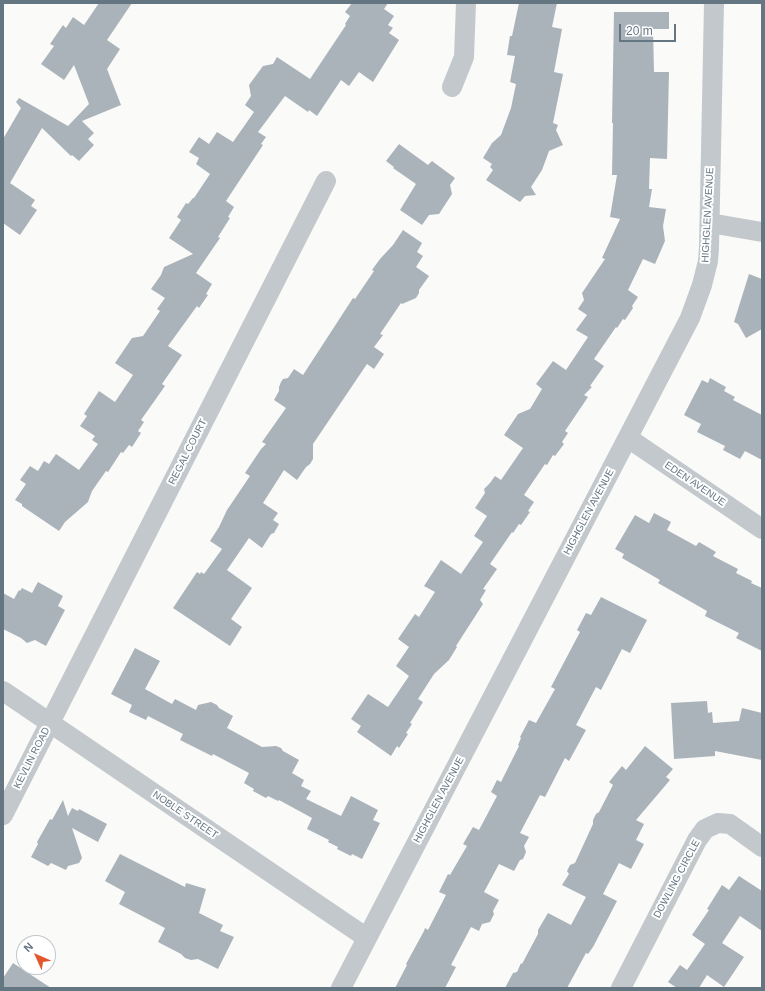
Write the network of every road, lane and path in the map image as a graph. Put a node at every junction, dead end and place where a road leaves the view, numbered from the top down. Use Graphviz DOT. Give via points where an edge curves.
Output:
graph roads {
  1 [pos="466,3"];
  2 [pos="714,3"];
  3 [pos="452,87"];
  4 [pos="326,181"];
  5 [pos="710,223"];
  6 [pos="762,232"];
  7 [pos="628,438"];
  8 [pos="762,529"];
  9 [pos="3,691"];
  10 [pos="50,723"];
  11 [pos="3,814"];
  12 [pos="762,847"];
  13 [pos="367,938"];
  14 [pos="341,988"];
  15 [pos="621,988"];
  1 -- 3 [label="street" via="464,57"];
  2 -- 5 [label="street, HIGHGLEN AVENUE"];
  4 -- 10 [label="street, REGAL COURT"];
  5 -- 6 [label="street"];
  5 -- 7 [label="street, HIGHGLEN AVENUE" via="708,261 690,318"];
  7 -- 8 [label="street, EDEN AVENUE"];
  7 -- 13 [label="street, HIGHGLEN AVENUE"];
  9 -- 10 [label="street, NOBLE STREET"];
  10 -- 11 [label="street, KEVLIN ROAD"];
  10 -- 13 [label="street, NOBLE STREET"];
  12 -- 15 [label="street, DOWLING CIRCLE" via="730,824 718,823 705,829"];
  13 -- 14 [label="street, HIGHGLEN AVENUE"];
}
